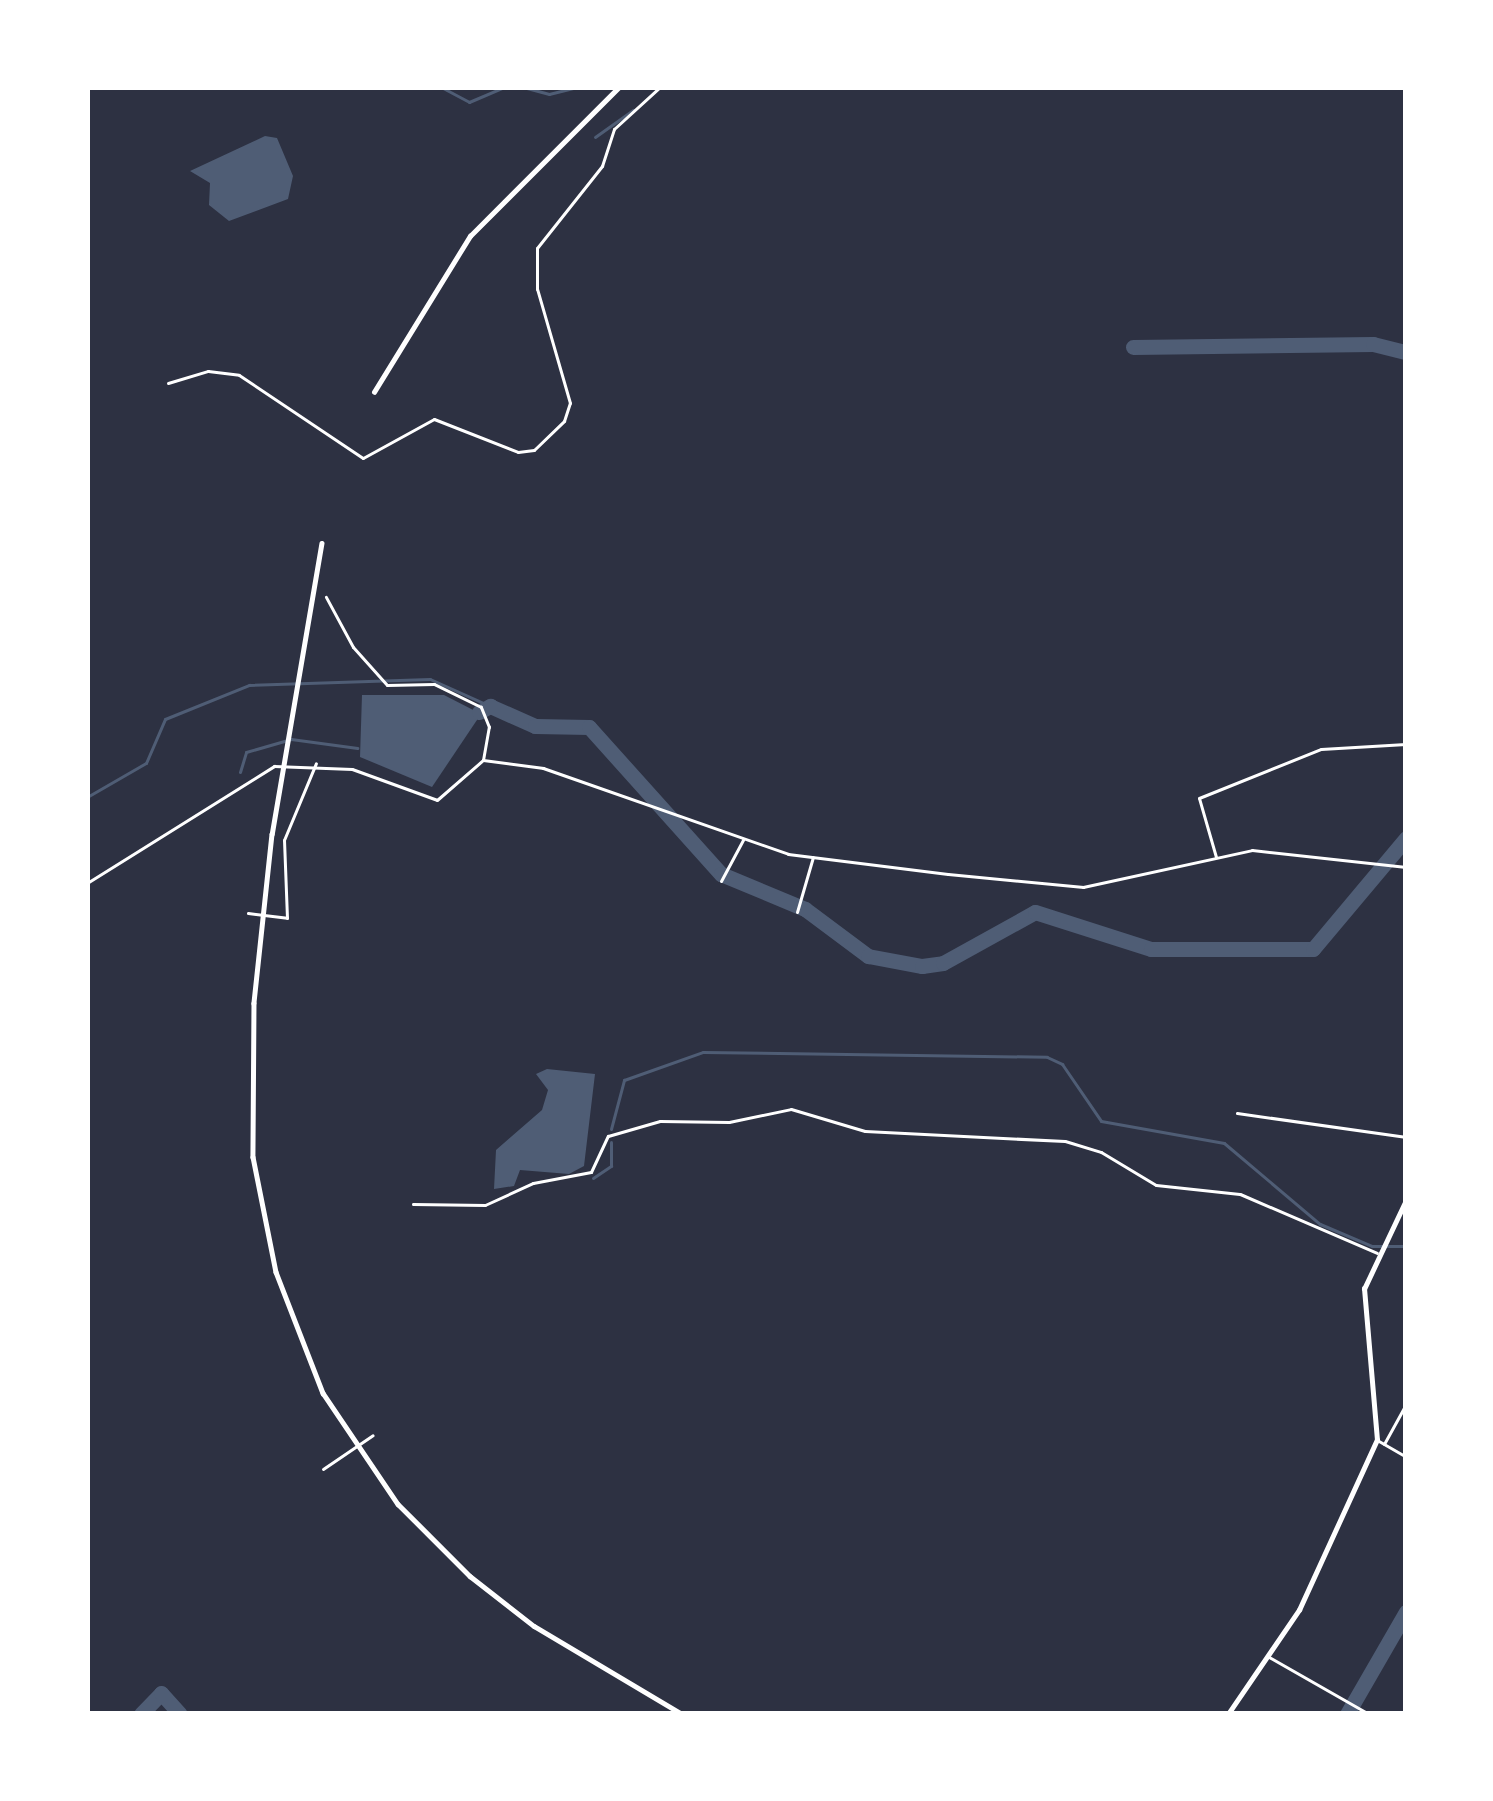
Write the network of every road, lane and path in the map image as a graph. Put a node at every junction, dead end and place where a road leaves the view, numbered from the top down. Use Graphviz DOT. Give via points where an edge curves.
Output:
graph roads {
  1 [pos="619,87"];
  2 [pos="659,87"];
  3 [pos="168,382"];
  4 [pos="374,392"];
  5 [pos="322,543"];
  6 [pos="326,597"];
  7 [pos="1406,744"];
  8 [pos="483,760"];
  9 [pos="316,763"];
  10 [pos="743,841"];
  11 [pos="813,857"];
  12 [pos="1216,857"];
  13 [pos="1406,867"];
  14 [pos="721,881"];
  15 [pos="87,883"];
  16 [pos="797,911"];
  17 [pos="248,914"];
  18 [pos="1237,1114"];
  19 [pos="1406,1136"];
  20 [pos="1405,1203"];
  21 [pos="413,1204"];
  22 [pos="1377,1253"];
  23 [pos="1406,1404"];
  24 [pos="373,1435"];
  25 [pos="1380,1442"];
  26 [pos="1406,1456"];
  27 [pos="323,1469"];
  28 [pos="1268,1656"];
  29 [pos="682,1714"];
  30 [pos="1228,1714"];
  31 [pos="1370,1714"];
  1 -- 4 [label="main road" via="470,236"];
  2 -- 3 [label="street" via="614,130 602,166 537,248 537,290 570,403 564,421 534,450 518,452 434,419 363,458 238,375 208,371"];
  5 -- 29 [label="main road" via="277,806 254,1003 254,1157 276,1272 305,1354 348,1437 433,1541 534,1626"];
  6 -- 8 [label="street" via="386,684 434,684 487,713"];
  7 -- 12 [label="street" via="1321,749 1199,798"];
  8 -- 9 [label="street" via="437,800"];
  8 -- 10 [label="street" via="543,768"];
  9 -- 15 [label="street" via="274,766"];
  9 -- 17 [label="street" via="284,840 282,918"];
  10 -- 11 [label="street"];
  10 -- 14 [label="street"];
  11 -- 12 [label="street" via="1083,887"];
  11 -- 16 [label="street"];
  12 -- 13 [label="street" via="1274,850"];
  18 -- 19 [label="street"];
  20 -- 22 [label="main road"];
  21 -- 22 [label="street" via="485,1205 533,1183 591,1172 608,1136 660,1121 729,1122 791,1109 865,1131 1065,1142 1101,1152 1156,1185 1240,1195"];
  22 -- 25 [label="main road" via="1364,1292"];
  23 -- 25 [label="street"];
  24 -- 27 [label="street"];
  25 -- 26 [label="street"];
  25 -- 28 [label="main road" via="1299,1610"];
  28 -- 30 [label="main road"];
  28 -- 31 [label="street"];
}
